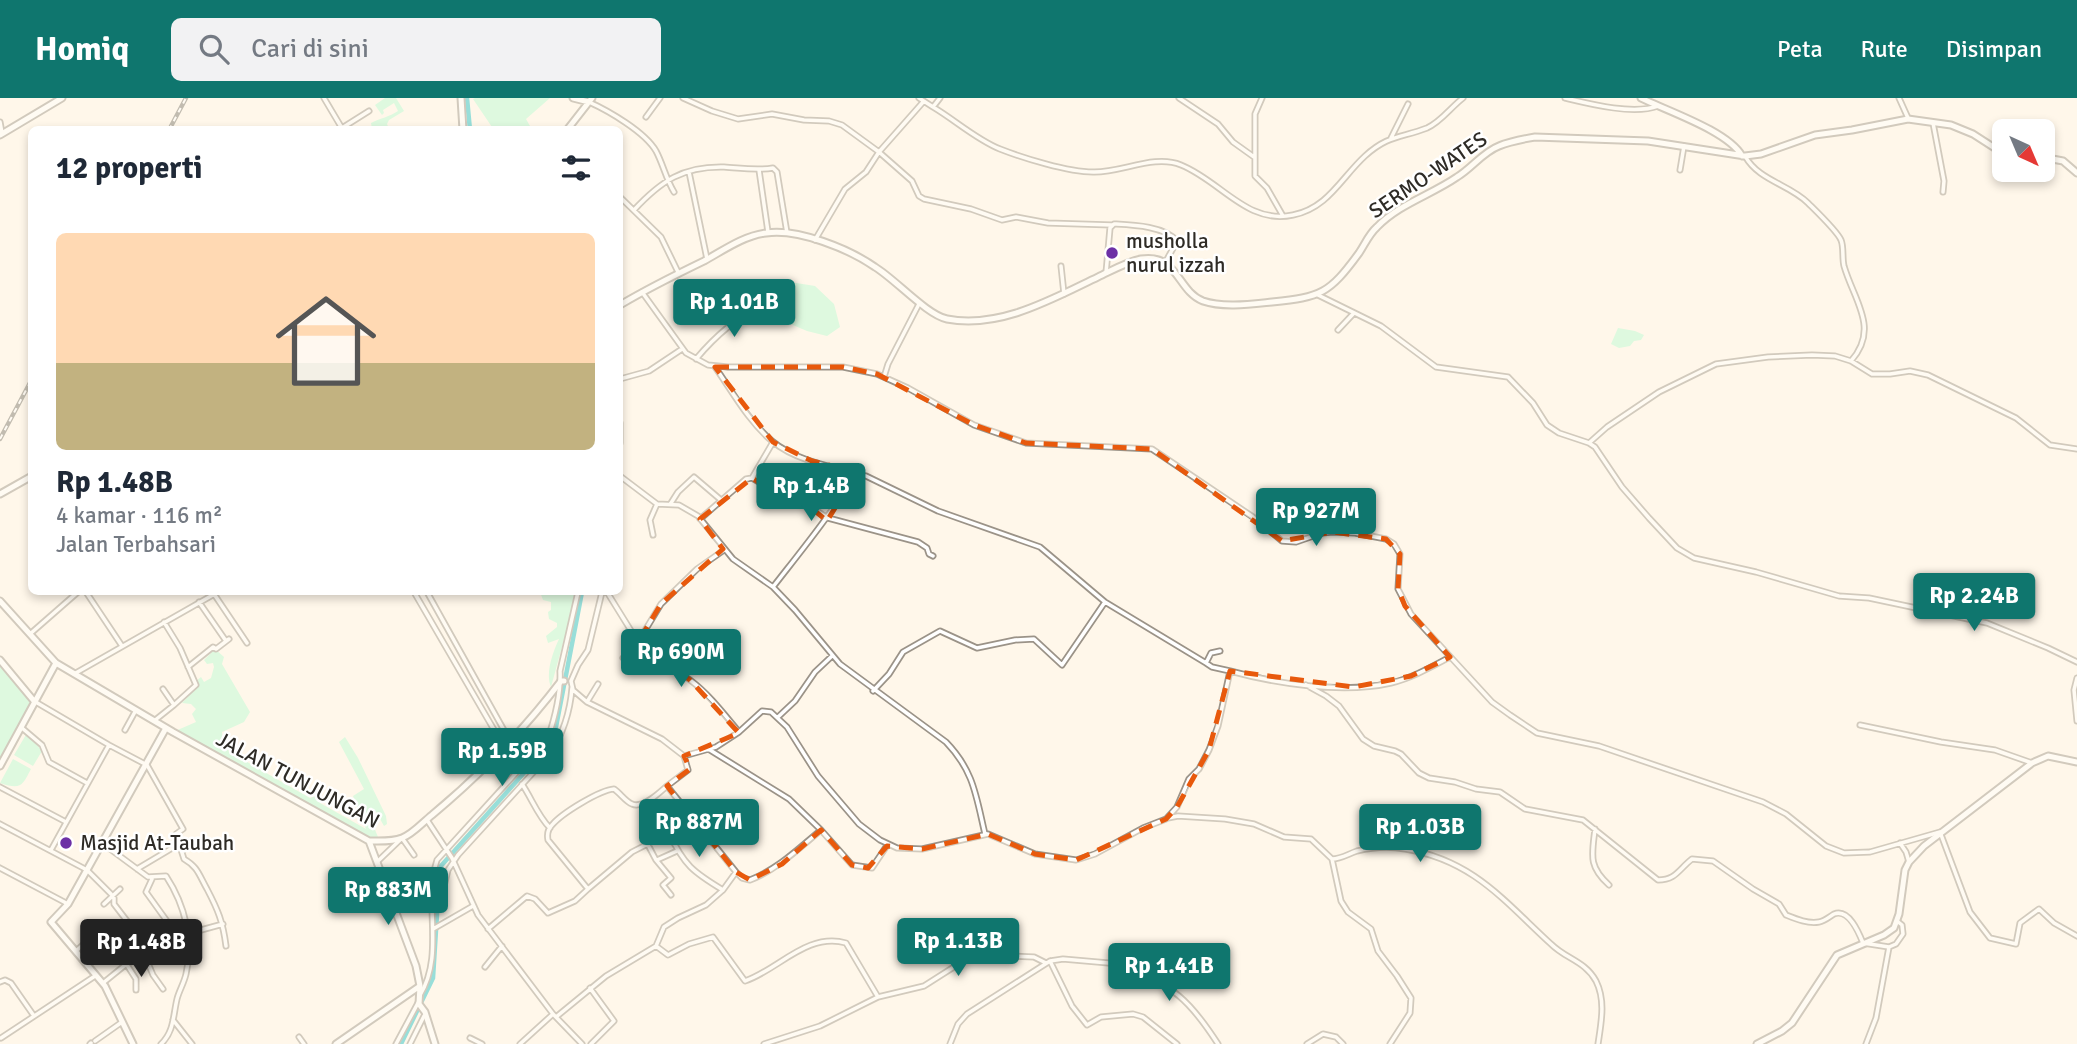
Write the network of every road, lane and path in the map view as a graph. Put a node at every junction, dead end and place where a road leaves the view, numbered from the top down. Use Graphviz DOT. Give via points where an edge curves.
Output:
graph roads {
  1 [pos="62,98"];
  2 [pos="324,98"];
  3 [pos="461,98"];
  4 [pos="573,98"];
  5 [pos="660,98"];
  6 [pos="683,98"];
  7 [pos="919,98"];
  8 [pos="940,98"];
  9 [pos="1180,98"];
  10 [pos="1262,98"];
  11 [pos="1463,98"];
  12 [pos="1565,98"];
  13 [pos="1641,98"];
  14 [pos="1899,98"];
  15 [pos="590,100"];
  16 [pos="924,102"];
  17 [pos="1408,104"];
  18 [pos="1658,106"];
  19 [pos="933,107"];
  20 [pos="369,111"];
  21 [pos="646,117"];
  22 [pos="1908,119"];
  23 [pos="1932,121"];
  24 [pos="0,122"];
  25 [pos="341,126"];
  26 [pos="347,126"];
  27 [pos="463,126"];
  28 [pos="570,126"];
  29 [pos="1,134"];
  30 [pos="1391,138"];
  31 [pos="1684,146"];
  32 [pos="1992,146"];
  33 [pos="879,152"];
  34 [pos="1743,156"];
  35 [pos="1254,157"];
  36 [pos="2055,159"];
  37 [pos="759,170"];
  38 [pos="1681,170"];
  39 [pos="689,171"];
  40 [pos="2077,173"];
  41 [pos="667,179"];
  42 [pos="674,192"];
  43 [pos="1943,192"];
  44 [pos="623,200"];
  45 [pos="634,210"];
  46 [pos="1283,216"];
  47 [pos="1112,225"];
  48 [pos="768,232"];
  49 [pos="787,233"];
  50 [pos="815,240"];
  51 [pos="707,259"];
  52 [pos="1166,263"];
  53 [pos="1061,265"];
  54 [pos="678,272"];
  55 [pos="1106,274"];
  56 [pos="642,292"];
  57 [pos="1064,294"];
  58 [pos="1318,295"];
  59 [pos="920,302"];
  60 [pos="623,303"];
  61 [pos="767,307"];
  62 [pos="1354,313"];
  63 [pos="1338,330"];
  64 [pos="682,349"];
  65 [pos="696,359"];
  66 [pos="1851,361"];
  67 [pos="715,367"];
  68 [pos="884,377"];
  69 [pos="623,378"];
  70 [pos="773,442"];
  71 [pos="1589,443"];
  72 [pos="2077,449"];
  73 [pos="856,477"];
  74 [pos="28,478"];
  75 [pos="623,478"];
  76 [pos="752,478"];
  77 [pos="3,493"];
  78 [pos="721,500"];
  79 [pos="657,504"];
  80 [pos="670,504"];
  81 [pos="828,518"];
  82 [pos="700,519"];
  83 [pos="653,535"];
  84 [pos="724,550"];
  85 [pos="933,556"];
  86 [pos="773,587"];
  87 [pos="75,595"];
  88 [pos="88,595"];
  89 [pos="212,595"];
  90 [pos="217,595"];
  91 [pos="416,595"];
  92 [pos="429,595"];
  93 [pos="577,595"];
  94 [pos="604,595"];
  95 [pos="607,595"];
  96 [pos="0,601"];
  97 [pos="199,602"];
  98 [pos="1105,602"];
  99 [pos="164,622"];
  100 [pos="30,634"];
  101 [pos="638,642"];
  102 [pos="247,643"];
  103 [pos="122,646"];
  104 [pos="1220,651"];
  105 [pos="832,656"];
  106 [pos="1450,657"];
  107 [pos="623,658"];
  108 [pos="0,660"];
  109 [pos="2077,662"];
  110 [pos="56,663"];
  111 [pos="1206,663"];
  112 [pos="188,667"];
  113 [pos="1230,671"];
  114 [pos="74,674"];
  115 [pos="2077,678"];
  116 [pos="566,681"];
  117 [pos="598,684"];
  118 [pos="1304,685"];
  119 [pos="572,688"];
  120 [pos="163,690"];
  121 [pos="873,691"];
  122 [pos="34,701"];
  123 [pos="587,702"];
  124 [pos="174,705"];
  125 [pos="136,710"];
  126 [pos="778,717"];
  127 [pos="154,721"];
  128 [pos="2077,721"];
  129 [pos="1860,725"];
  130 [pos="21,727"];
  131 [pos="166,728"];
  132 [pos="125,730"];
  133 [pos="739,732"];
  134 [pos="510,741"];
  135 [pos="109,746"];
  136 [pos="504,747"];
  137 [pos="710,750"];
  138 [pos="684,756"];
  139 [pos="2077,762"];
  140 [pos="2032,763"];
  141 [pos="144,764"];
  142 [pos="0,766"];
  143 [pos="87,783"];
  144 [pos="522,785"];
  145 [pos="667,786"];
  146 [pos="0,787"];
  147 [pos="692,815"];
  148 [pos="426,819"];
  149 [pos="1166,819"];
  150 [pos="66,822"];
  151 [pos="0,824"];
  152 [pos="550,828"];
  153 [pos="1595,829"];
  154 [pos="821,830"];
  155 [pos="1940,832"];
  156 [pos="669,833"];
  157 [pos="985,834"];
  158 [pos="402,838"];
  159 [pos="369,841"];
  160 [pos="102,843"];
  161 [pos="647,843"];
  162 [pos="1900,843"];
  163 [pos="179,844"];
  164 [pos="888,844"];
  165 [pos="447,849"];
  166 [pos="51,850"];
  167 [pos="677,851"];
  168 [pos="414,855"];
  169 [pos="1332,859"];
  170 [pos="453,860"];
  171 [pos="656,860"];
  172 [pos="377,862"];
  173 [pos="1909,862"];
  174 [pos="0,868"];
  175 [pos="137,869"];
  176 [pos="86,870"];
  177 [pos="736,872"];
  178 [pos="152,878"];
  179 [pos="1609,885"];
  180 [pos="444,886"];
  181 [pos="120,889"];
  182 [pos="589,889"];
  183 [pos="723,890"];
  184 [pos="671,895"];
  185 [pos="113,896"];
  186 [pos="68,904"];
  187 [pos="104,904"];
  188 [pos="472,906"];
  189 [pos="1897,921"];
  190 [pos="223,924"];
  191 [pos="434,928"];
  192 [pos="488,929"];
  193 [pos="189,932"];
  194 [pos="96,933"];
  195 [pos="177,935"];
  196 [pos="2077,936"];
  197 [pos="1863,943"];
  198 [pos="226,946"];
  199 [pos="502,946"];
  200 [pos="656,946"];
  201 [pos="1889,947"];
  202 [pos="76,951"];
  203 [pos="144,954"];
  204 [pos="1048,962"];
  205 [pos="1166,962"];
  206 [pos="1120,964"];
  207 [pos="127,965"];
  208 [pos="485,967"];
  209 [pos="97,975"];
  210 [pos="0,982"];
  211 [pos="103,983"];
  212 [pos="420,986"];
  213 [pos="590,988"];
  214 [pos="163,989"];
  215 [pos="136,990"];
  216 [pos="878,997"];
  217 [pos="421,1005"];
  218 [pos="34,1016"];
  219 [pos="554,1016"];
  220 [pos="173,1020"];
  221 [pos="123,1021"];
  222 [pos="0,1037"];
  223 [pos="299,1037"];
  224 [pos="470,1038"];
  225 [pos="92,1043"];
  226 [pos="4,1044"];
  227 [pos="134,1044"];
  228 [pos="161,1044"];
  229 [pos="192,1044"];
  230 [pos="304,1044"];
  231 [pos="336,1044"];
  232 [pos="396,1044"];
  233 [pos="410,1044"];
  234 [pos="435,1044"];
  235 [pos="482,1044"];
  236 [pos="520,1044"];
  237 [pos="582,1044"];
  238 [pos="591,1044"];
  239 [pos="767,1044"];
  240 [pos="950,1044"];
  241 [pos="1177,1044"];
  242 [pos="1218,1044"];
  243 [pos="1307,1044"];
  244 [pos="1343,1044"];
  245 [pos="1390,1044"];
  246 [pos="1598,1044"];
  247 [pos="1757,1044"];
  248 [pos="1866,1044"];
  1 -- 29 [label="main road"];
  2 -- 25 [label="street"];
  3 -- 27 [label="main road"];
  4 -- 15 [label="main road"];
  5 -- 21 [label="street"];
  6 -- 33 [label="street" via="738,119 772,114 829,121"];
  7 -- 16 [label="street"];
  8 -- 19 [label="street"];
  9 -- 35 [label="street"];
  10 -- 35 [label="street" via="1255,114"];
  11 -- 30 [label="street" via="1428,128"];
  12 -- 18 [label="street" via="1609,106"];
  13 -- 18 [label="main road"];
  14 -- 22 [label="street"];
  15 -- 28 [label="main road"];
  15 -- 41 [label="street" via="644,137 663,164"];
  16 -- 19 [label="street"];
  16 -- 33 [label="street"];
  17 -- 30 [label="street"];
  18 -- 34 [label="main road" via="1717,134"];
  19 -- 46 [label="street" via="999,149 1091,173 1163,161 1179,164 1257,213 1269,218"];
  20 -- 26 [label="street"];
  22 -- 23 [label="main road, SERMO-WATES"];
  22 -- 34 [label="main road, SERMO-WATES" via="1815,135"];
  23 -- 32 [label="main road, SERMO-WATES" via="1973,134"];
  23 -- 43 [label="street"];
  24 -- 29 [label="street"];
  30 -- 46 [label="street" via="1363,158 1314,209"];
  31 -- 34 [label="main road, SERMO-WATES"];
  31 -- 38 [label="street"];
  31 -- 58 [label="main road, SERMO-WATES" via="1535,137 1500,145 1458,177 1388,217 1339,278"];
  33 -- 47 [label="street" via="925,199 1002,220"];
  33 -- 50 [label="street" via="866,172 841,194"];
  34 -- 66 [label="street" via="1752,169 1807,201 1840,240 1843,264 1865,320 1865,334"];
  35 -- 46 [label="street" via="1255,176"];
  36 -- 40 [label="main road"];
  37 -- 39 [label="street" via="710,167"];
  37 -- 48 [label="street"];
  37 -- 49 [label="street" via="776,170"];
  39 -- 41 [label="street"];
  39 -- 51 [label="street"];
  41 -- 42 [label="street"];
  41 -- 45 [label="street"];
  44 -- 45 [label="street"];
  45 -- 54 [label="street" via="661,237"];
  47 -- 52 [label="street" via="1130,224 1175,237"];
  47 -- 55 [label="street"];
  48 -- 49 [label="main road"];
  48 -- 51 [label="main road"];
  49 -- 50 [label="main road"];
  50 -- 59 [label="main road" via="874,265"];
  51 -- 54 [label="main road"];
  52 -- 55 [label="main road" via="1141,259"];
  52 -- 58 [label="main road" via="1204,301 1239,304"];
  53 -- 57 [label="street"];
  54 -- 56 [label="main road"];
  55 -- 57 [label="main road"];
  56 -- 60 [label="main road"];
  56 -- 64 [label="street"];
  57 -- 59 [label="main road" via="1019,312 967,320 944,318"];
  58 -- 62 [label="street"];
  59 -- 68 [label="street"];
  61 -- 65 [label="street" via="743,314"];
  62 -- 63 [label="street"];
  62 -- 71 [label="street" via="1381,326 1436,367 1508,377 1547,425"];
  64 -- 65 [label="street"];
  64 -- 69 [label="street" via="649,371"];
  65 -- 67 [label="street"];
  66 -- 71 [label="street" via="1812,355 1716,365 1659,392"];
  66 -- 72 [label="street" via="1872,374 1909,371 1928,375 2016,418 2050,445"];
  67 -- 68 [label="street" via="843,367"];
  67 -- 70 [label="street"];
  68 -- 106 [label="street" via="974,425 1026,443 1152,449 1282,541 1333,532 1386,539 1400,554 1398,589 1405,606"];
  70 -- 73 [label="street"];
  70 -- 76 [label="street"];
  71 -- 109 [label="street" via="1649,518 1677,548 1694,558 1839,596 1987,623"];
  73 -- 81 [label="street"];
  73 -- 98 [label="street" via="866,476 938,511 1040,547"];
  74 -- 77 [label="main road"];
  75 -- 79 [label="street"];
  76 -- 78 [label="street"];
  76 -- 81 [label="street" via="776,493 791,491"];
  78 -- 80 [label="street" via="694,477"];
  78 -- 82 [label="street"];
  79 -- 80 [label="street"];
  79 -- 83 [label="street" via="650,520"];
  80 -- 82 [label="street" via="684,506"];
  81 -- 85 [label="street" via="918,542"];
  81 -- 86 [label="street"];
  82 -- 84 [label="street"];
  84 -- 86 [label="street"];
  84 -- 101 [label="street" via="661,604"];
  86 -- 105 [label="street"];
  87 -- 100 [label="street"];
  88 -- 103 [label="street"];
  89 -- 97 [label="street"];
  90 -- 102 [label="street"];
  91 -- 136 [label="street"];
  92 -- 134 [label="street"];
  93 -- 116 [label="street" via="560,671"];
  94 -- 116 [label="street" via="588,650"];
  95 -- 101 [label="street"];
  96 -- 100 [label="main road, JALAN TUNJUNGAN"];
  97 -- 99 [label="street"];
  97 -- 112 [label="street" via="228,640"];
  98 -- 111 [label="street"];
  98 -- 121 [label="street" via="1062,665 1034,639 977,648 940,631 903,652"];
  99 -- 103 [label="street"];
  99 -- 112 [label="street"];
  100 -- 110 [label="main road, JALAN TUNJUNGAN"];
  101 -- 107 [label="street"];
  101 -- 133 [label="street" via="643,651 690,680"];
  103 -- 114 [label="street"];
  104 -- 111 [label="street" via="1211,653"];
  105 -- 121 [label="street"];
  105 -- 126 [label="street"];
  106 -- 118 [label="street" via="1390,683"];
  106 -- 162 [label="street" via="1492,702 1537,733 1599,746 1763,802 1835,851 1859,854"];
  108 -- 122 [label="main road"];
  110 -- 114 [label="main road, JALAN TUNJUNGAN"];
  110 -- 122 [label="main road"];
  111 -- 113 [label="street"];
  112 -- 124 [label="street" via="196,686"];
  113 -- 118 [label="street"];
  113 -- 149 [label="street" via="1209,750"];
  114 -- 125 [label="main road, JALAN TUNJUNGAN"];
  115 -- 128 [label="street"];
  116 -- 119 [label="street"];
  116 -- 134 [label="main road, JALAN TUNJUNGAN"];
  116 -- 165 [label="street" via="548,738"];
  117 -- 123 [label="street"];
  118 -- 153 [label="street" via="1339,706 1363,739 1401,754 1429,778 1500,792 1525,809 1583,820"];
  119 -- 123 [label="street"];
  119 -- 144 [label="street" via="560,739"];
  120 -- 124 [label="street"];
  121 -- 157 [label="street" via="926,726 960,757 971,778"];
  122 -- 130 [label="main road"];
  122 -- 135 [label="street"];
  123 -- 138 [label="street" via="662,739"];
  124 -- 127 [label="street"];
  125 -- 127 [label="main road, JALAN TUNJUNGAN"];
  125 -- 132 [label="street"];
  126 -- 133 [label="street" via="762,711"];
  126 -- 164 [label="street" via="841,804 868,833"];
  127 -- 131 [label="main road, JALAN TUNJUNGAN"];
  129 -- 140 [label="street" via="1995,750"];
  130 -- 142 [label="main road"];
  130 -- 143 [label="street" via="42,745 49,762"];
  131 -- 141 [label="main road"];
  131 -- 159 [label="main road, JALAN TUNJUNGAN"];
  133 -- 137 [label="street"];
  134 -- 136 [label="main road, JALAN TUNJUNGAN"];
  135 -- 141 [label="street"];
  135 -- 143 [label="street"];
  136 -- 148 [label="main road, JALAN TUNJUNGAN"];
  137 -- 138 [label="street"];
  137 -- 154 [label="street" via="789,799"];
  138 -- 145 [label="street" via="688,770"];
  139 -- 140 [label="main road" via="2048,757"];
  140 -- 155 [label="main road"];
  141 -- 160 [label="main road"];
  141 -- 163 [label="street" via="183,829 176,834"];
  143 -- 150 [label="street"];
  144 -- 152 [label="street"];
  144 -- 170 [label="street"];
  145 -- 147 [label="street"];
  145 -- 152 [label="street" via="637,805 608,789"];
  146 -- 150 [label="street"];
  147 -- 156 [label="street"];
  147 -- 177 [label="street"];
  148 -- 158 [label="main road, JALAN TUNJUNGAN"];
  148 -- 165 [label="street"];
  149 -- 157 [label="street" via="1076,860 1035,854"];
  149 -- 169 [label="street" via="1196,816 1254,824 1284,837 1311,839"];
  150 -- 166 [label="street"];
  151 -- 166 [label="street"];
  152 -- 182 [label="street" via="550,844"];
  153 -- 179 [label="street" via="1594,867"];
  153 -- 197 [label="street" via="1658,880 1670,880 1692,859 1713,861 1779,904 1786,915 1821,922 1844,914"];
  154 -- 164 [label="street" via="852,865 872,868"];
  154 -- 177 [label="street" via="764,874 750,880"];
  155 -- 162 [label="street"];
  155 -- 173 [label="main road"];
  155 -- 196 [label="street" via="1970,912 1990,938 2016,944 2020,923 2039,909"];
  156 -- 161 [label="street"];
  156 -- 167 [label="street"];
  157 -- 164 [label="street" via="922,849"];
  158 -- 159 [label="main road, JALAN TUNJUNGAN"];
  158 -- 168 [label="street"];
  158 -- 172 [label="street"];
  159 -- 172 [label="main road"];
  160 -- 175 [label="street"];
  160 -- 176 [label="main road"];
  161 -- 171 [label="street"];
  161 -- 182 [label="street"];
  162 -- 173 [label="street"];
  163 -- 175 [label="street"];
  163 -- 190 [label="street" via="216,904"];
  165 -- 170 [label="street"];
  165 -- 191 [label="street" via="434,869"];
  166 -- 176 [label="street"];
  167 -- 171 [label="street"];
  167 -- 183 [label="street" via="693,871"];
  169 -- 245 [label="street" via="1341,901 1371,929 1378,951 1411,998 1410,1013"];
  169 -- 246 [label="street" via="1371,848 1407,849 1447,862 1484,882 1550,944 1590,972 1602,1005"];
  170 -- 180 [label="street"];
  170 -- 188 [label="street"];
  171 -- 184 [label="street" via="671,878 663,885"];
  172 -- 212 [label="main road"];
  173 -- 189 [label="main road"];
  174 -- 186 [label="street"];
  175 -- 178 [label="street"];
  176 -- 185 [label="street"];
  176 -- 186 [label="main road"];
  177 -- 183 [label="street"];
  178 -- 193 [label="street" via="168,878"];
  178 -- 195 [label="street" via="146,892"];
  181 -- 185 [label="street"];
  182 -- 192 [label="street" via="548,913 527,896"];
  183 -- 200 [label="street" via="706,905 664,927"];
  185 -- 187 [label="street"];
  185 -- 203 [label="street"];
  186 -- 202 [label="main road" via="51,922"];
  188 -- 191 [label="street"];
  188 -- 192 [label="street"];
  189 -- 197 [label="main road" via="1890,931"];
  189 -- 201 [label="street" via="1903,934"];
  190 -- 193 [label="street"];
  190 -- 198 [label="street"];
  191 -- 217 [label="street" via="430,976"];
  192 -- 199 [label="street"];
  193 -- 195 [label="street"];
  193 -- 220 [label="street" via="188,964"];
  194 -- 202 [label="street"];
  195 -- 203 [label="street"];
  197 -- 201 [label="street"];
  197 -- 247 [label="main road" via="1837,955 1792,1023"];
  199 -- 208 [label="street"];
  199 -- 219 [label="street"];
  200 -- 213 [label="street"];
  200 -- 216 [label="street" via="668,955 713,937 745,981 794,952 824,942 843,942"];
  201 -- 248 [label="street" via="1876,1018"];
  202 -- 209 [label="main road"];
  203 -- 207 [label="street"];
  203 -- 214 [label="street"];
  204 -- 206 [label="street"];
  204 -- 216 [label="street" via="1034,957 968,958 924,986"];
  204 -- 240 [label="street" via="962,1018"];
  204 -- 241 [label="street" via="1087,1025 1101,1017 1133,1014"];
  205 -- 206 [label="street" via="1154,967"];
  206 -- 242 [label="street" via="1156,980 1192,1006"];
  207 -- 211 [label="street"];
  207 -- 215 [label="street" via="136,979"];
  209 -- 211 [label="main road"];
  209 -- 218 [label="street"];
  210 -- 218 [label="street" via="10,983"];
  211 -- 221 [label="main road"];
  212 -- 217 [label="main road"];
  212 -- 231 [label="main road"];
  213 -- 219 [label="street"];
  213 -- 238 [label="street" via="614,1021"];
  216 -- 239 [label="street" via="820,1026"];
  217 -- 232 [label="street"];
  217 -- 233 [label="street"];
  217 -- 234 [label="main road"];
  218 -- 222 [label="street"];
  219 -- 236 [label="street"];
  219 -- 237 [label="street"];
  220 -- 228 [label="street"];
  220 -- 229 [label="street"];
  221 -- 225 [label="street"];
  221 -- 227 [label="main road"];
  222 -- 226 [label="street"];
  223 -- 230 [label="street"];
  224 -- 235 [label="street"];
  243 -- 244 [label="street" via="1323,1034"];
}
